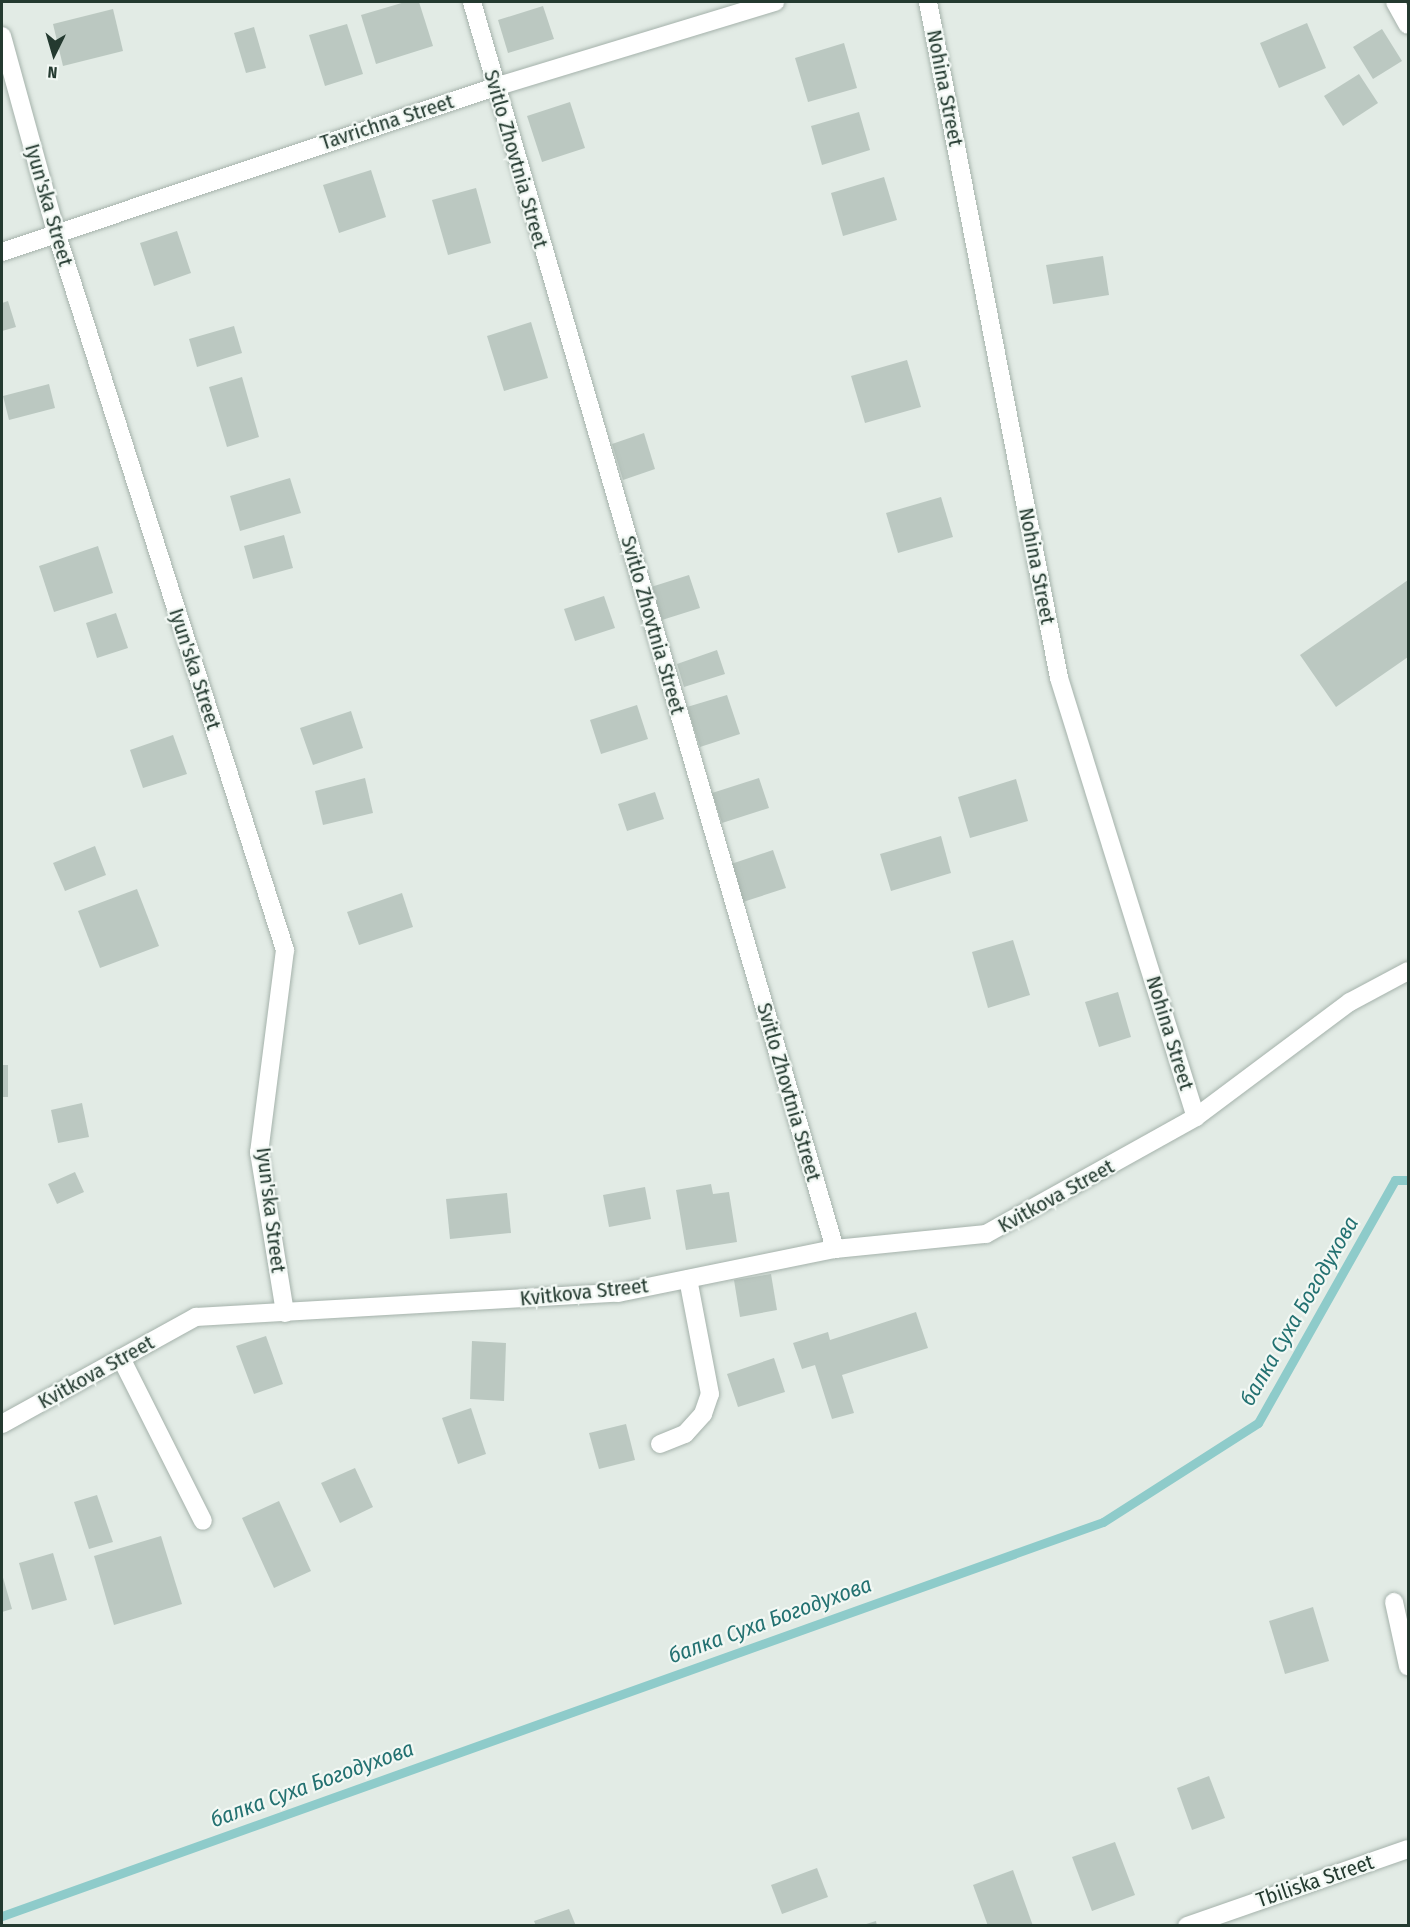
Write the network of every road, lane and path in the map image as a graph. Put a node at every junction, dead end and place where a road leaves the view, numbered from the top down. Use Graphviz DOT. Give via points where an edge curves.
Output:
graph roads {
  1 [pos="472,2"];
  2 [pos="775,2"];
  3 [pos="928,2"];
  4 [pos="1395,2"];
  5 [pos="1408,26"];
  6 [pos="2,36"];
  7 [pos="495,87"];
  8 [pos="56,232"];
  9 [pos="2,252"];
  10 [pos="1408,971"];
  11 [pos="1196,1117"];
  12 [pos="835,1249"];
  13 [pos="688,1279"];
  14 [pos="285,1313"];
  15 [pos="121,1358"];
  16 [pos="2,1424"];
  17 [pos="660,1444"];
  18 [pos="203,1521"];
  19 [pos="1394,1602"];
  20 [pos="1408,1666"];
  21 [pos="1408,1849"];
  22 [pos="1187,1926"];
  1 -- 7 [label="street, Svitlo Zhovtnia Street"];
  2 -- 7 [label="street, Tavrichna Street"];
  3 -- 11 [label="street, Nohina Street" via="1059,678"];
  4 -- 5 [label="street"];
  6 -- 8 [label="street, Iyun'ska Street"];
  7 -- 8 [label="street, Tavrichna Street"];
  7 -- 12 [label="street, Svitlo Zhovtnia Street"];
  8 -- 9 [label="street, Tavrichna Street"];
  8 -- 14 [label="street, Iyun'ska Street" via="285,950 259,1152"];
  10 -- 11 [label="street, Kvitkova Street" via="1350,1002"];
  11 -- 12 [label="street, Kvitkova Street" via="986,1234"];
  12 -- 13 [label="street, Kvitkova Street"];
  13 -- 14 [label="street, Kvitkova Street" via="618,1293"];
  13 -- 17 [label="street" via="710,1394 703,1414 685,1434"];
  14 -- 15 [label="street, Kvitkova Street" via="196,1317"];
  15 -- 16 [label="street, Kvitkova Street"];
  15 -- 18 [label="street"];
  19 -- 20 [label="street"];
  21 -- 22 [label="street, Tbiliska Street"];
}
